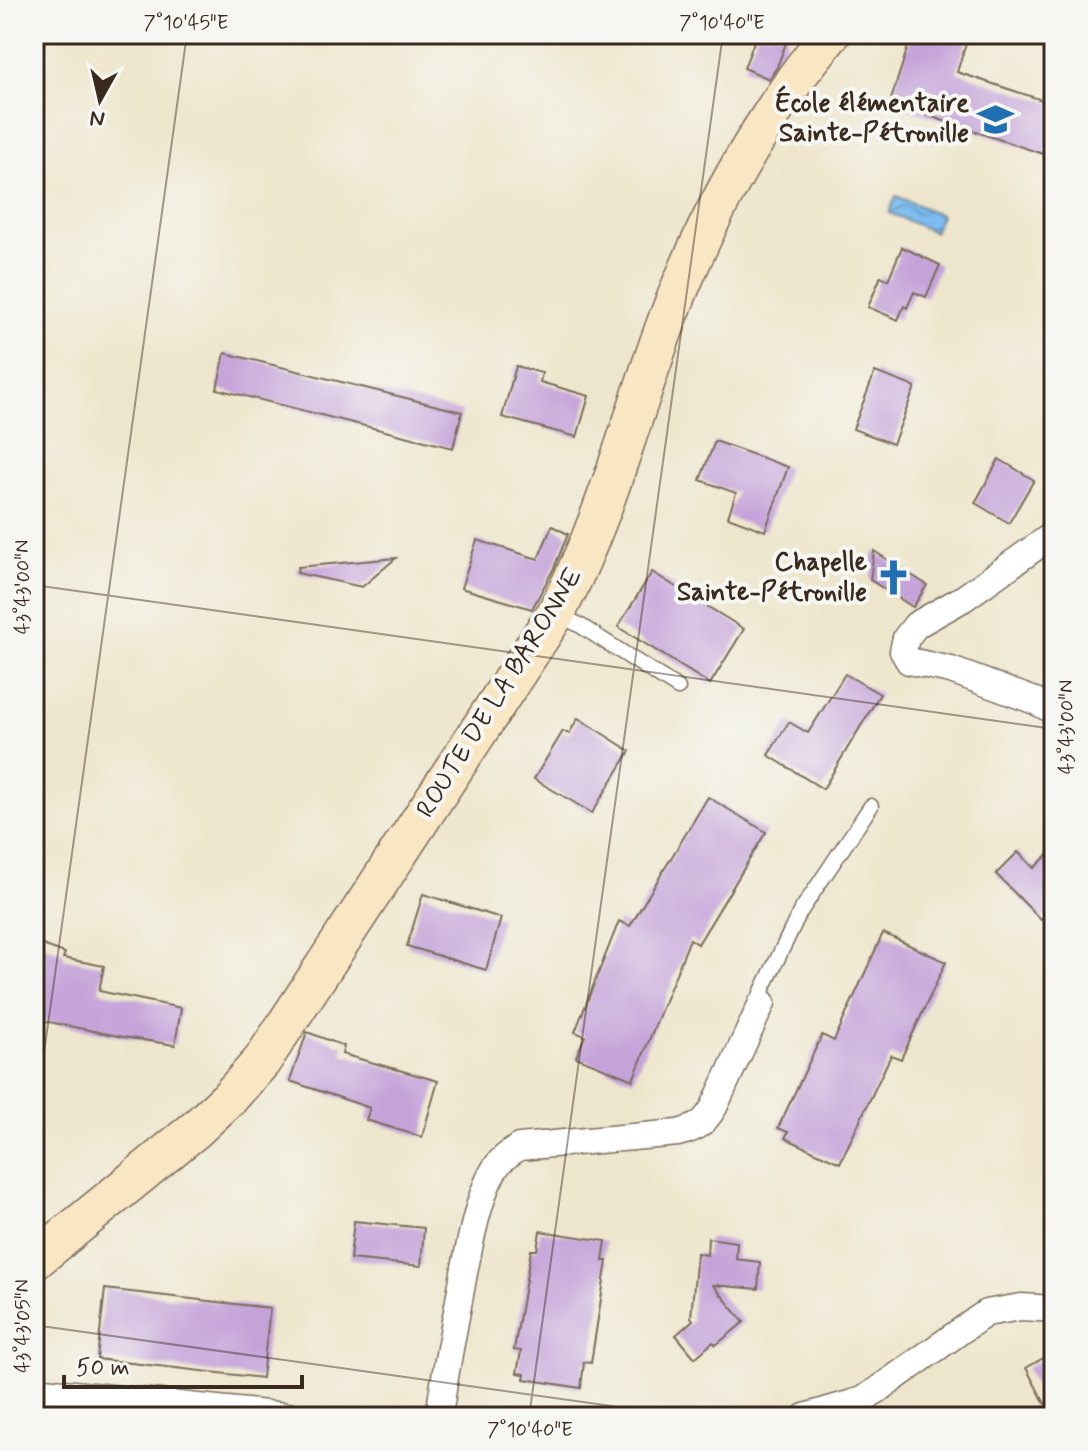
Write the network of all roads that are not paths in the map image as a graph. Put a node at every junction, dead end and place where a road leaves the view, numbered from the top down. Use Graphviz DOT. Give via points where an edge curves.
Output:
graph roads {
  1 [pos="831,34"];
  2 [pos="1054,534"];
  3 [pos="556,613"];
  4 [pos="678,688"];
  5 [pos="1054,711"];
  6 [pos="871,806"];
  7 [pos="762,1003"];
  8 [pos="34,1261"];
  9 [pos="1054,1309"];
  10 [pos="34,1390"];
  11 [pos="295,1417"];
  12 [pos="439,1417"];
  13 [pos="805,1417"];
  1 -- 3 [label="main road, ROUTE DE LA BARONNE" via="790,86 713,214 668,319 594,533"];
  2 -- 5 [label="street" via="916,625 903,651 909,661 951,670"];
  3 -- 4 [label="lane"];
  3 -- 8 [label="main road, ROUTE DE LA BARONNE" via="262,1061 196,1129"];
  6 -- 7 [label="lane" via="800,912 761,993"];
  7 -- 12 [label="street" via="707,1120 693,1129 519,1147 504,1156 492,1172 469,1248"];
  9 -- 13 [label="street" via="986,1313 863,1400"];
  10 -- 11 [label="street"];
}
